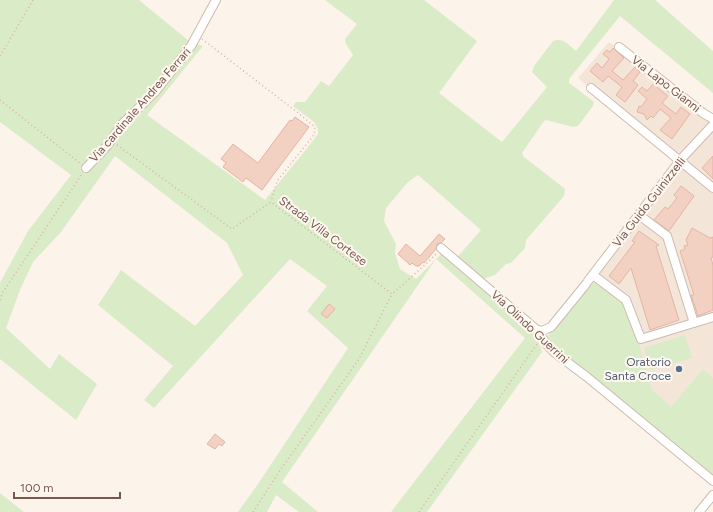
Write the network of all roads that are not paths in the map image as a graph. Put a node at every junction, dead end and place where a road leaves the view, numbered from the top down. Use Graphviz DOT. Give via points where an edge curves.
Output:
graph roads {
  1 [pos="216,0"];
  2 [pos="619,47"];
  3 [pos="591,88"];
  4 [pos="713,119"];
  5 [pos="713,125"];
  6 [pos="680,161"];
  7 [pos="86,168"];
  8 [pos="713,188"];
  9 [pos="639,215"];
  10 [pos="441,248"];
  11 [pos="589,280"];
  12 [pos="713,317"];
  13 [pos="694,323"];
  14 [pos="539,334"];
  15 [pos="713,481"];
  16 [pos="713,495"];
  17 [pos="699,512"];
  1 -- 7 [label="street, Via cardinale Andrea Ferrari" via="191,46"];
  2 -- 4 [label="street, Via Lapo Gianni"];
  3 -- 6 [label="street"];
  5 -- 6 [label="street, Via Guido Guinizzelli"];
  6 -- 8 [label="street"];
  6 -- 9 [label="street, Via Guido Guinizzelli"];
  9 -- 11 [label="street, Via Guido Guinizzelli"];
  9 -- 13 [label="street" via="667,236"];
  10 -- 14 [label="street, Via Olindo Guerrini"];
  11 -- 13 [label="street" via="626,300 639,337 642,339"];
  11 -- 14 [label="street, Via Guido Guinizzelli" via="551,327"];
  12 -- 13 [label="street"];
  14 -- 15 [label="street, Via Olindo Guerrini" via="555,353"];
  16 -- 17 [label="street"];
}
